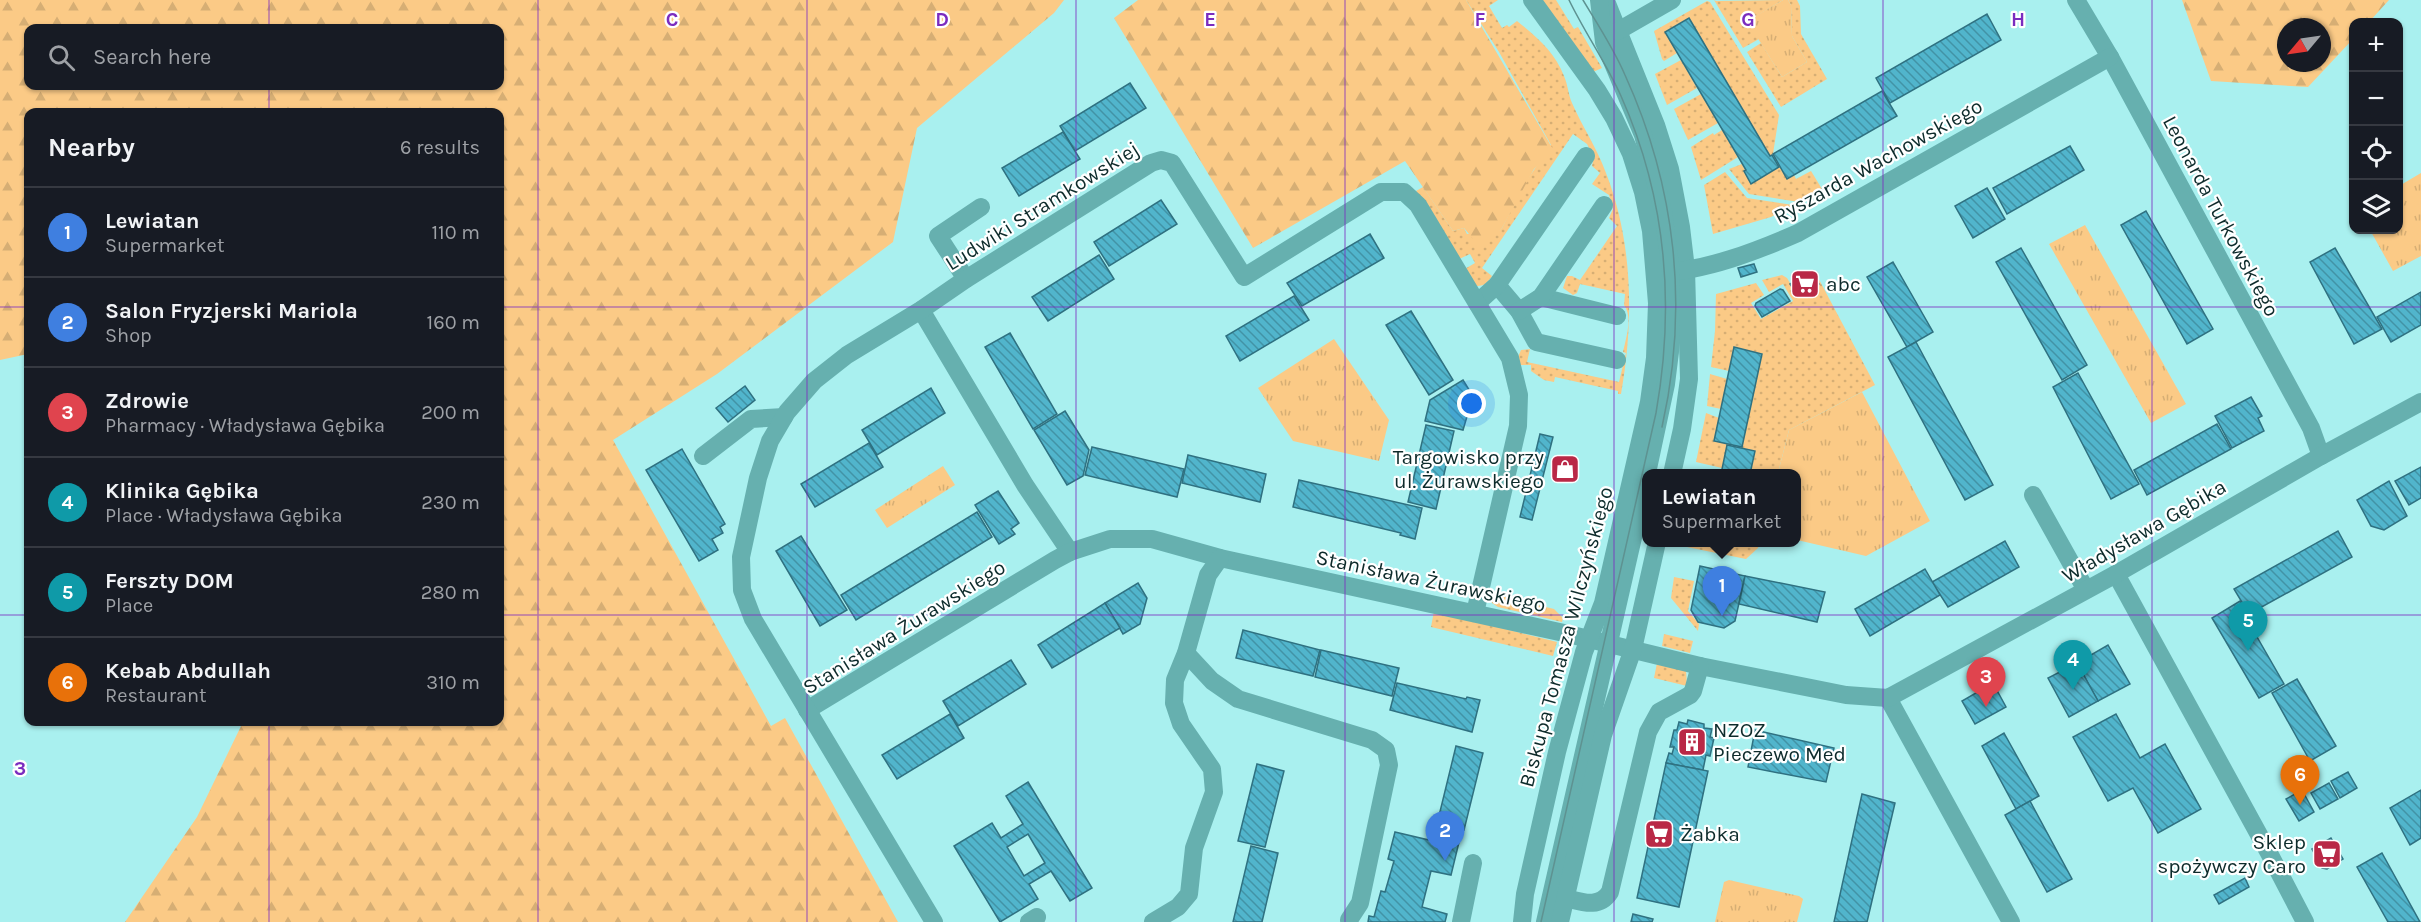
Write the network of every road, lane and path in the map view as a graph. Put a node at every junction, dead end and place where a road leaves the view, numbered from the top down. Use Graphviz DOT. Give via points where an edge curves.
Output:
graph roads {
  1 [pos="1532,0"];
  2 [pos="1599,0"];
  3 [pos="1606,0"];
  4 [pos="1672,0"];
  5 [pos="2076,0"];
  6 [pos="1618,31"];
  7 [pos="2110,57"];
  8 [pos="1614,118"];
  9 [pos="1586,156"];
  10 [pos="1655,173"];
  11 [pos="1604,205"];
  12 [pos="981,207"];
  13 [pos="1671,271"];
  14 [pos="966,279"];
  15 [pos="1497,285"];
  16 [pos="1541,297"];
  17 [pos="1477,303"];
  18 [pos="921,310"];
  19 [pos="1518,311"];
  20 [pos="1617,316"];
  21 [pos="1617,360"];
  22 [pos="2421,402"];
  23 [pos="784,417"];
  24 [pos="703,456"];
  25 [pos="2322,456"];
  26 [pos="1647,469"];
  27 [pos="1673,469"];
  28 [pos="1642,493"];
  29 [pos="2033,495"];
  30 [pos="1656,547"];
  31 [pos="1070,552"];
  32 [pos="1220,558"];
  33 [pos="2116,574"];
  34 [pos="2086,590"];
  35 [pos="1475,613"];
  36 [pos="1588,639"];
  37 [pos="1609,643"];
  38 [pos="1633,649"];
  39 [pos="1186,653"];
  40 [pos="1700,666"];
  41 [pos="1888,698"];
  42 [pos="807,710"];
  43 [pos="1473,863"];
  44 [pos="1565,898"];
  45 [pos="1349,920"];
  46 [pos="934,922"];
  47 [pos="1153,922"];
  48 [pos="1461,922"];
  49 [pos="1522,922"];
  50 [pos="1545,922"];
  51 [pos="1560,922"];
  52 [pos="2011,922"];
  53 [pos="2305,922"];
  1 -- 8 [label="street, Biskupa Tomasza Wilczyńskiego"];
  2 -- 10 [label="street" via="1606,48 1637,118"];
  3 -- 6 [label="street, Biskupa Tomasza Wilczyńskiego"];
  4 -- 6 [label="street"];
  5 -- 7 [label="street, Leonarda Turkowskiego"];
  6 -- 13 [label="street, Biskupa Tomasza Wilczyńskiego" via="1670,169 1682,227"];
  7 -- 13 [label="street, Ryszarda Wachowskiego" via="1798,233 1759,250"];
  7 -- 25 [label="street, Leonarda Turkowskiego" via="2311,428"];
  8 -- 10 [label="street"];
  8 -- 13 [label="street, Biskupa Tomasza Wilczyńskiego" via="1631,154 1651,231"];
  9 -- 15 [label="street"];
  10 -- 13 [label="street"];
  11 -- 16 [label="street"];
  12 -- 14 [label="street" via="938,236"];
  13 -- 26 [label="street" via="1666,384"];
  13 -- 27 [label="street, Biskupa Tomasza Wilczyńskiego" via="1689,379"];
  13 -- 36 [label="street, Biskupa Tomasza Wilczyńskiego" via="1648,402 1602,603"];
  14 -- 17 [label="street, Ludwiki Stramkowskiej" via="1161,160 1172,163 1244,276 1381,192 1404,192 1418,206"];
  14 -- 18 [label="street, Ludwiki Stramkowskiej"];
  15 -- 17 [label="street"];
  15 -- 19 [label="street"];
  16 -- 19 [label="street"];
  16 -- 20 [label="street"];
  17 -- 35 [label="street, Ludwiki Stramkowskiej" via="1510,358 1519,395 1518,426"];
  18 -- 23 [label="street, Ludwiki Stramkowskiej" via="847,355 814,381"];
  18 -- 31 [label="street" via="1025,485"];
  19 -- 21 [label="street" via="1536,342"];
  22 -- 25 [label="street, Władysława Gębika"];
  23 -- 24 [label="street" via="751,419"];
  23 -- 42 [label="street, Ludwiki Stramkowskiej" via="770,441 758,478 741,557 742,590 753,619"];
  25 -- 33 [label="street, Władysława Gębika"];
  28 -- 37 [label="street"];
  29 -- 34 [label="street"];
  30 -- 38 [label="street"];
  31 -- 32 [label="street, Stanisława Żurawskiego" via="1110,539 1152,539"];
  31 -- 42 [label="street, Stanisława Żurawskiego"];
  32 -- 35 [label="street, Stanisława Żurawskiego"];
  32 -- 39 [label="street" via="1208,575"];
  33 -- 34 [label="street, Władysława Gębika"];
  33 -- 53 [label="street"];
  34 -- 41 [label="street, Władysława Gębika"];
  35 -- 36 [label="street, Stanisława Żurawskiego"];
  36 -- 37 [label="street, Stanisława Żurawskiego"];
  36 -- 49 [label="street, Biskupa Tomasza Wilczyńskiego" via="1557,752"];
  37 -- 38 [label="street, Stanisława Żurawskiego"];
  37 -- 50 [label="street"];
  38 -- 40 [label="street"];
  38 -- 44 [label="street" via="1603,735"];
  39 -- 45 [label="street" via="1212,681 1238,699 1372,740 1386,750 1389,765 1360,903"];
  39 -- 47 [label="street" via="1176,680 1174,703 1181,724 1212,770 1214,792 1194,848 1189,894 1178,907"];
  40 -- 41 [label="street" via="1846,695"];
  40 -- 44 [label="street" via="1690,695 1659,712 1652,721 1610,892 1604,900 1594,903"];
  41 -- 52 [label="street"];
  42 -- 46 [label="street, Stanisława Żurawskiego"];
  43 -- 48 [label="street"];
  44 -- 51 [label="street"];
}
